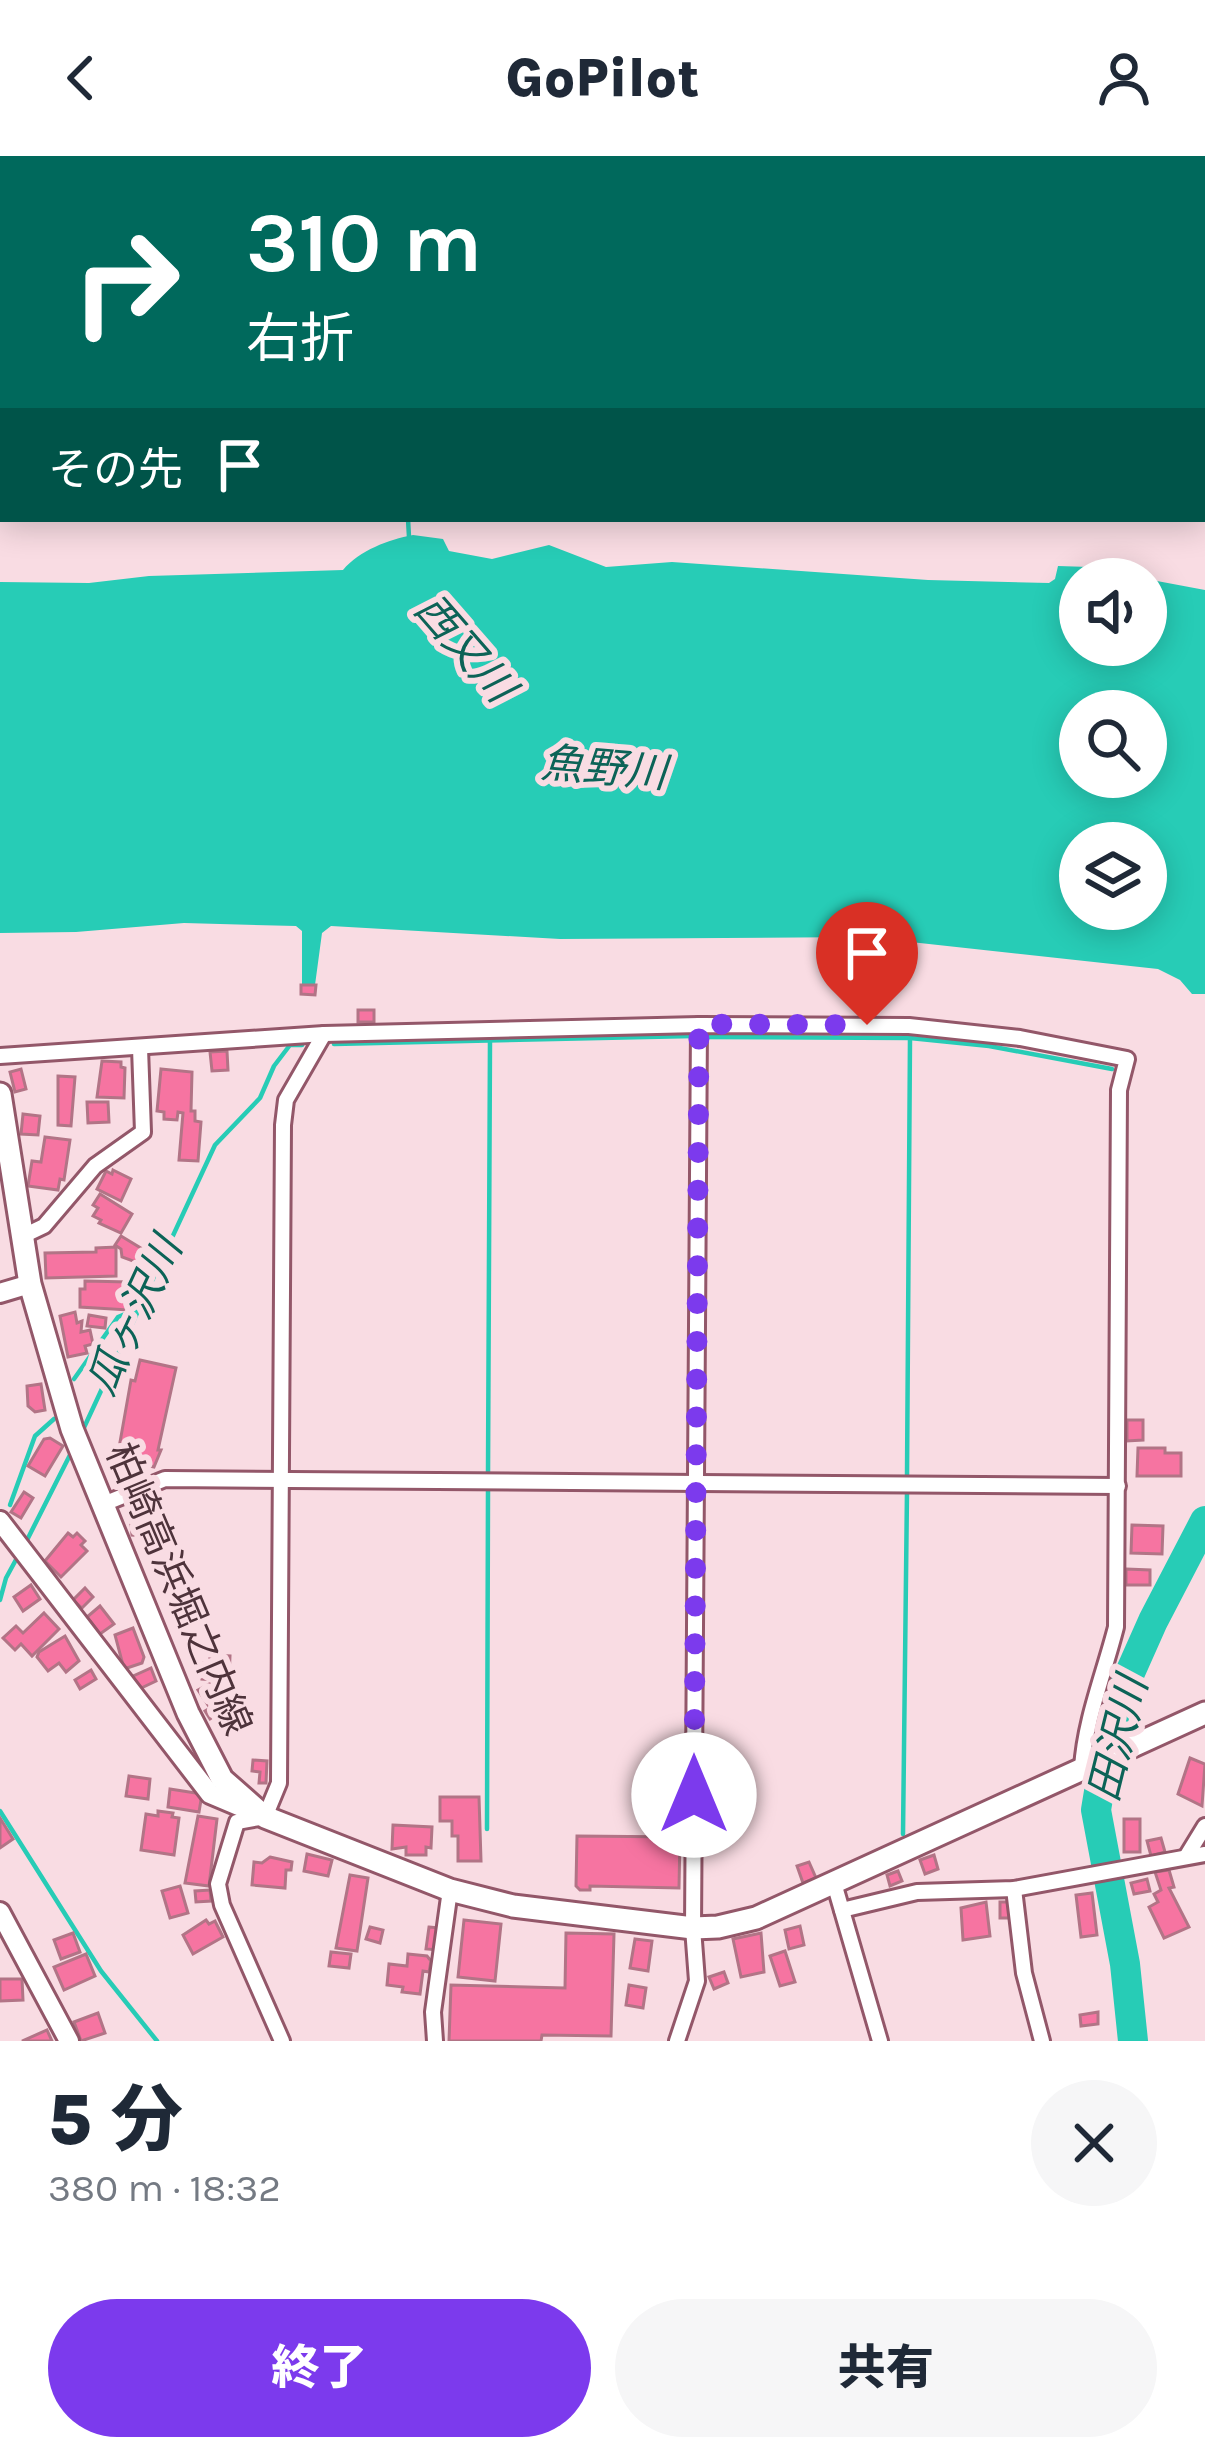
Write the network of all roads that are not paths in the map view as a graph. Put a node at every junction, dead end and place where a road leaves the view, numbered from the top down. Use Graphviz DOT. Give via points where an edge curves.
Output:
graph roads {
  1 [pos="699,1024"];
  2 [pos="324,1034"];
  3 [pos="140,1048"];
  4 [pos="0,1056"];
  5 [pos="0,1094"];
  6 [pos="23,1236"];
  7 [pos="29,1285"];
  8 [pos="0,1294"];
  9 [pos="282,1481"];
  10 [pos="696,1485"];
  11 [pos="1118,1486"];
  12 [pos="101,1504"];
  13 [pos="0,1521"];
  14 [pos="1205,1713"];
  15 [pos="1087,1766"];
  16 [pos="266,1817"];
  17 [pos="1205,1826"];
  18 [pos="1205,1854"];
  19 [pos="1186,1857"];
  20 [pos="834,1883"];
  21 [pos="1014,1889"];
  22 [pos="450,1890"];
  23 [pos="842,1910"];
  24 [pos="0,1912"];
  25 [pos="693,1928"];
  26 [pos="69,2041"];
  27 [pos="282,2041"];
  28 [pos="435,2041"];
  29 [pos="677,2041"];
  30 [pos="880,2041"];
  31 [pos="1042,2041"];
  1 -- 2 [label="street"];
  1 -- 10 [label="street"];
  1 -- 11 [label="street" via="909,1026 1127,1059 1119,1090"];
  2 -- 3 [label="street"];
  2 -- 9 [label="street" via="286,1100 283,1125"];
  3 -- 4 [label="street"];
  3 -- 6 [label="street" via="143,1132 95,1166 44,1226"];
  5 -- 6 [label="main road, 柏崎高浜堀之内線"];
  6 -- 7 [label="main road, 柏崎高浜堀之内線"];
  7 -- 8 [label="street"];
  7 -- 12 [label="main road, 柏崎高浜堀之内線"];
  9 -- 10 [label="street"];
  9 -- 12 [label="street" via="165,1480"];
  9 -- 16 [label="street" via="278,1783"];
  10 -- 11 [label="street"];
  10 -- 25 [label="street"];
  11 -- 15 [label="street" via="1116,1627 1084,1732"];
  12 -- 16 [label="main road, 柏崎高浜堀之内線" via="222,1779"];
  13 -- 16 [label="street" via="210,1794"];
  14 -- 15 [label="main road, 柏崎高浜堀之内線"];
  15 -- 20 [label="main road, 柏崎高浜堀之内線"];
  16 -- 22 [label="main road, 柏崎高浜堀之内線"];
  16 -- 27 [label="street" via="237,1822 218,1884"];
  17 -- 19 [label="street"];
  18 -- 19 [label="street"];
  19 -- 21 [label="street"];
  20 -- 23 [label="street"];
  20 -- 25 [label="main road, 柏崎高浜堀之内線" via="756,1918"];
  21 -- 23 [label="street" via="917,1892"];
  21 -- 31 [label="street"];
  22 -- 25 [label="main road, 柏崎高浜堀之内線" via="513,1906"];
  22 -- 28 [label="street"];
  23 -- 30 [label="street"];
  24 -- 26 [label="street"];
  25 -- 29 [label="street" via="697,1981"];
}
